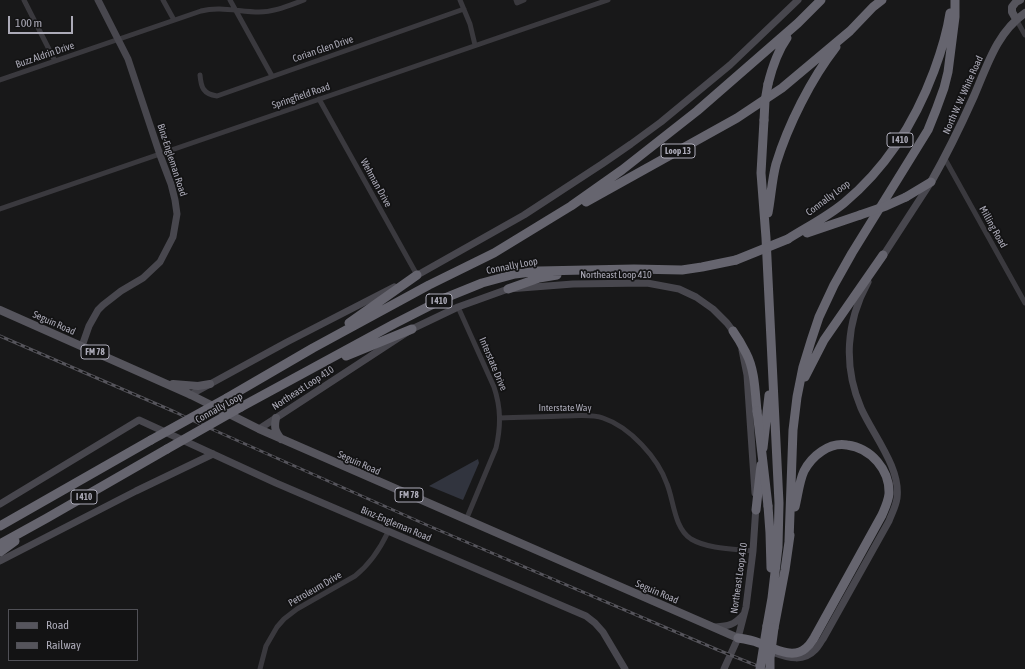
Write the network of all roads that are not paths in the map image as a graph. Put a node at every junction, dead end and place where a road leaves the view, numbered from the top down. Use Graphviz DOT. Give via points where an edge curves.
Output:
graph roads {
  1 [pos="24,0"];
  2 [pos="98,0"];
  3 [pos="163,0"];
  4 [pos="230,0"];
  5 [pos="304,0"];
  6 [pos="460,0"];
  7 [pos="524,0"];
  8 [pos="608,0"];
  9 [pos="798,0"];
  10 [pos="821,0"];
  11 [pos="882,0"];
  12 [pos="954,0"];
  13 [pos="1020,0"];
  14 [pos="516,1"];
  15 [pos="289,2"];
  16 [pos="591,3"];
  17 [pos="464,9"];
  18 [pos="235,10"];
  19 [pos="1025,13"];
  20 [pos="1016,19"];
  21 [pos="174,20"];
  22 [pos="798,23"];
  23 [pos="850,31"];
  24 [pos="1025,35"];
  25 [pos="118,40"];
  26 [pos="475,46"];
  27 [pos="55,61"];
  28 [pos="200,74"];
  29 [pos="272,76"];
  30 [pos="0,80"];
  31 [pos="319,99"];
  32 [pos="160,155"];
  33 [pos="945,159"];
  34 [pos="931,182"];
  35 [pos="0,209"];
  36 [pos="766,238"];
  37 [pos="788,239"];
  38 [pos="494,253"];
  39 [pos="883,255"];
  40 [pos="586,270"];
  41 [pos="417,275"];
  42 [pos="508,289"];
  43 [pos="1025,303"];
  44 [pos="458,307"];
  45 [pos="0,310"];
  46 [pos="412,329"];
  47 [pos="733,331"];
  48 [pos="82,346"];
  49 [pos="313,348"];
  50 [pos="772,362"];
  51 [pos="304,373"];
  52 [pos="165,383"];
  53 [pos="210,384"];
  54 [pos="190,394"];
  55 [pos="797,397"];
  56 [pos="276,418"];
  57 [pos="500,418"];
  58 [pos="259,430"];
  59 [pos="281,439"];
  60 [pos="213,454"];
  61 [pos="52,497"];
  62 [pos="0,504"];
  63 [pos="756,510"];
  64 [pos="0,518"];
  65 [pos="47,518"];
  66 [pos="466,520"];
  67 [pos="0,526"];
  68 [pos="388,532"];
  69 [pos="789,541"];
  70 [pos="0,544"];
  71 [pos="753,551"];
  72 [pos="0,552"];
  73 [pos="0,560"];
  74 [pos="772,598"];
  75 [pos="744,613"];
  76 [pos="770,627"];
  77 [pos="714,628"];
  78 [pos="738,638"];
  79 [pos="260,669"];
  80 [pos="625,669"];
  81 [pos="724,669"];
  82 [pos="760,669"];
  83 [pos="770,669"];
  1 -- 27 [label="street"];
  2 -- 25 [label="main road, Binz-Engleman Road"];
  3 -- 21 [label="street"];
  4 -- 18 [label="street"];
  5 -- 15 [label="street, Buzz Aldrin Drive"];
  6 -- 17 [label="street"];
  7 -- 14 [label="street"];
  8 -- 16 [label="street, Springfield Road"];
  9 -- 41 [label="main road" via="730,65 631,144 524,215"];
  10 -- 22 [label="highway, Connally Loop / I 410"];
  11 -- 23 [label="highway, Loop 13"];
  12 -- 37 [label="highway, Connally Loop / I 410" via="942,50 927,89 912,121 894,149 843,204"];
  12 -- 55 [label="highway" via="955,17 948,72 936,110 928,130 834,285 811,341"];
  13 -- 20 [label="main road" via="1012,7"];
  15 -- 18 [label="street, Buzz Aldrin Drive" via="271,11"];
  16 -- 26 [label="street, Springfield Road"];
  17 -- 26 [label="street"];
  17 -- 29 [label="street, Corian Glen Drive"];
  18 -- 21 [label="street, Buzz Aldrin Drive" via="206,10"];
  18 -- 29 [label="street"];
  19 -- 20 [label="main road, North W. W. White Road"];
  20 -- 24 [label="street"];
  20 -- 33 [label="main road, North W. W. White Road" via="992,53"];
  21 -- 25 [label="street, Buzz Aldrin Drive"];
  22 -- 36 [label="highway, bridge" via="780,47 770,74 765,101 761,172"];
  22 -- 38 [label="highway, Connally Loop / I 410" via="697,111 622,170 571,206"];
  23 -- 36 [label="highway" via="826,60 790,126 776,165"];
  23 -- 38 [label="highway, Loop 13" via="782,88 737,118"];
  25 -- 27 [label="street, Buzz Aldrin Drive"];
  25 -- 32 [label="main road, Binz-Engleman Road" via="128,59"];
  26 -- 31 [label="street, Springfield Road"];
  27 -- 30 [label="street, Buzz Aldrin Drive"];
  28 -- 29 [label="street, Corian Glen Drive" via="205,92 217,96"];
  31 -- 32 [label="street, Springfield Road"];
  31 -- 41 [label="street, Wehman Drive"];
  32 -- 35 [label="street, Springfield Road"];
  32 -- 48 [label="main road, Binz-Engleman Road" via="171,184 177,214 172,240 160,262 150,272 120,291 98,310"];
  33 -- 34 [label="main road, North W. W. White Road"];
  33 -- 43 [label="street, Milling Road"];
  34 -- 37 [label="highway, bridge" via="886,206"];
  34 -- 39 [label="main road"];
  36 -- 50 [label="highway"];
  37 -- 40 [label="highway, Connally Loop / I 410, bridge" via="736,260 709,266 682,270"];
  38 -- 49 [label="highway, Connally Loop / I 410"];
  39 -- 55 [label="highway" via="824,340"];
  39 -- 78 [label="main road" via="857,306 849,343 852,377 861,409 895,476 895,508 815,650 804,657 785,657"];
  40 -- 42 [label="highway" via="539,278"];
  40 -- 51 [label="highway, Connally Loop / I 410" via="539,271 482,282 394,324"];
  41 -- 49 [label="highway"];
  41 -- 53 [label="main road"];
  42 -- 44 [label="main road, Northeast Loop 410"];
  42 -- 47 [label="main road, Northeast Loop 410" via="573,284 647,283 679,289 696,297 713,309"];
  44 -- 46 [label="main road, Northeast Loop 410"];
  44 -- 57 [label="street, Interstate Drive" via="494,387"];
  45 -- 48 [label="main road, Seguin Road / FM 78"];
  46 -- 51 [label="highway"];
  46 -- 56 [label="main road, Northeast Loop 410"];
  47 -- 63 [label="main road, Northeast Loop 410" via="742,349 746,375"];
  47 -- 74 [label="highway, bridge" via="747,354 753,379 768,506"];
  48 -- 52 [label="main road, Seguin Road / FM 78"];
  49 -- 61 [label="highway, Connally Loop / I 410, bridge"];
  50 -- 63 [label="highway"];
  50 -- 74 [label="highway" via="779,503 778,547"];
  51 -- 65 [label="highway, Connally Loop / I 410, bridge"];
  52 -- 53 [label="main road" via="198,386"];
  52 -- 54 [label="main road, Seguin Road / FM 78"];
  53 -- 54 [label="main road"];
  54 -- 58 [label="main road, Seguin Road / FM 78"];
  55 -- 69 [label="highway" via="793,430"];
  56 -- 58 [label="main road, Northeast Loop 410"];
  56 -- 59 [label="main road" via="275,429"];
  57 -- 66 [label="street, Interstate Drive" via="496,448"];
  57 -- 71 [label="street, Interstate Way" via="584,416 602,417 610,421 640,443 654,460 667,484 677,519 685,534 696,541 713,546"];
  58 -- 59 [label="main road, Seguin Road / FM 78"];
  59 -- 66 [label="main road, Seguin Road / FM 78"];
  60 -- 62 [label="main road, Binz-Engleman Road" via="139,420"];
  60 -- 68 [label="main road, Binz-Engleman Road"];
  60 -- 73 [label="main road"];
  61 -- 64 [label="highway"];
  61 -- 67 [label="highway, Connally Loop / I 410"];
  63 -- 71 [label="main road, Northeast Loop 410"];
  65 -- 70 [label="highway, Connally Loop / I 410"];
  65 -- 72 [label="highway"];
  66 -- 77 [label="main road, Seguin Road / FM 78"];
  68 -- 79 [label="street, Petroleum Drive" via="381,546 361,571 284,619 266,646"];
  68 -- 80 [label="main road, Binz-Engleman Road" via="586,616 603,632"];
  69 -- 76 [label="highway" via="785,570"];
  69 -- 78 [label="highway" via="800,480 817,455 836,445 847,445 875,458 887,479 887,505 810,644 800,652 786,653"];
  71 -- 75 [label="main road, Northeast Loop 410"];
  74 -- 76 [label="highway"];
  75 -- 77 [label="main road" via="733,624"];
  75 -- 78 [label="main road, Northeast Loop 410"];
  76 -- 82 [label="highway, bridge"];
  76 -- 83 [label="highway, bridge"];
  77 -- 78 [label="main road, FM 78"];
  78 -- 81 [label="main road, Northeast Loop 410"];
}
